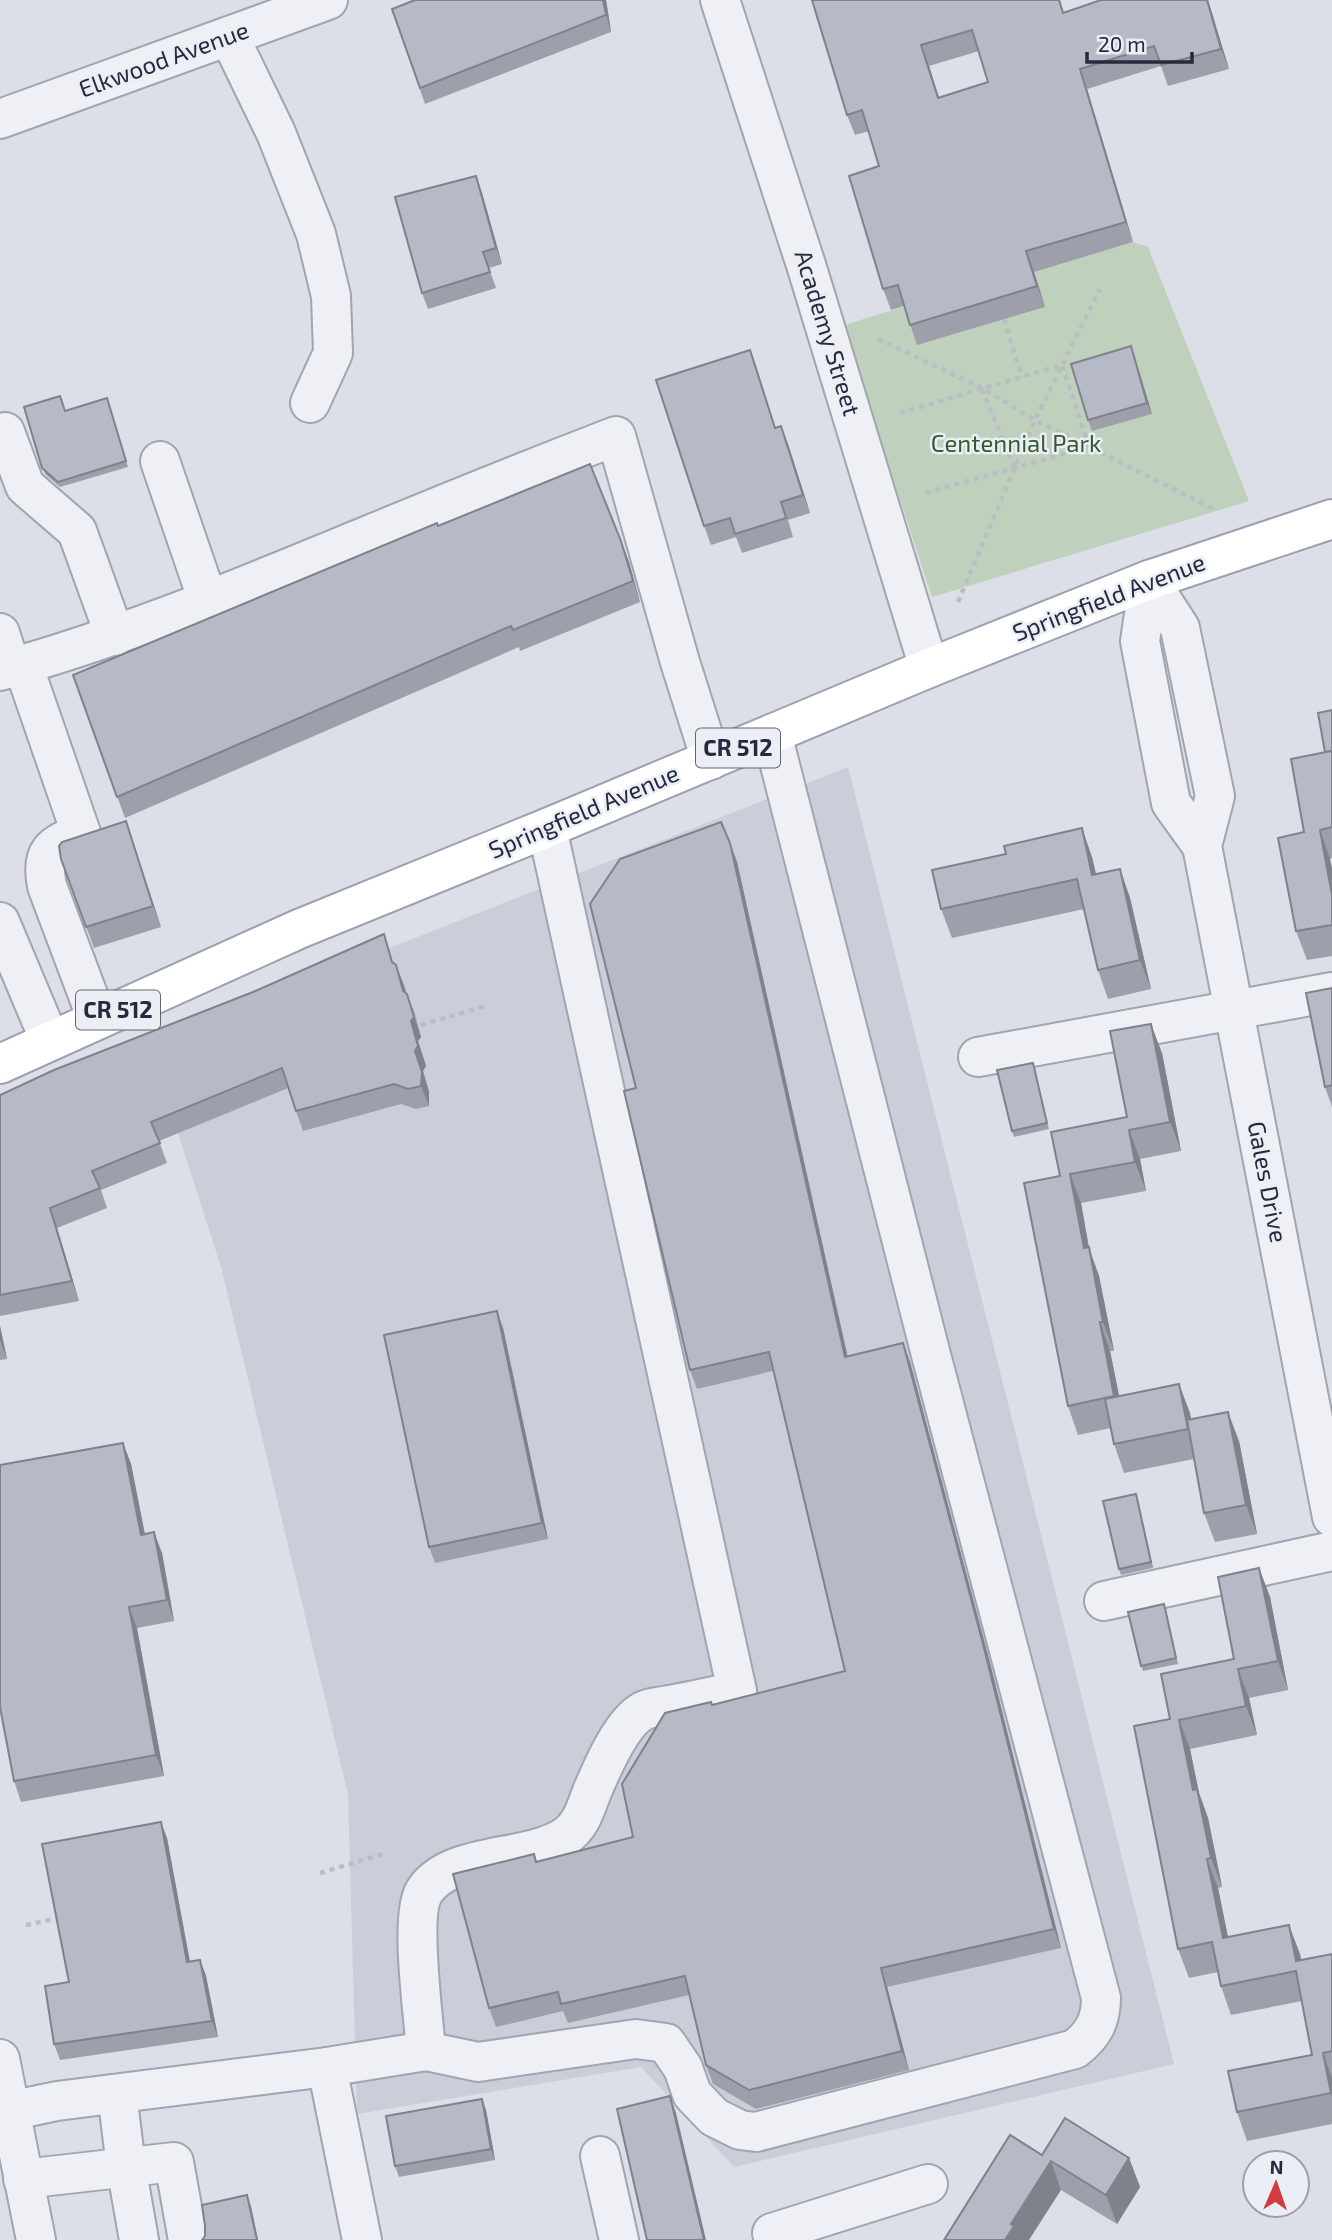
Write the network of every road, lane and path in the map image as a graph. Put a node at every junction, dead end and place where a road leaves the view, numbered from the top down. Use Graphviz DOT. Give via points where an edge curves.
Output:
graph roads {
  1 [pos="328,0"];
  2 [pos="720,0"];
  3 [pos="229,36"];
  4 [pos="0,120"];
  5 [pos="1100,289"];
  6 [pos="1004,319"];
  7 [pos="878,339"];
  8 [pos="1062,365"];
  9 [pos="1022,377"];
  10 [pos="982,388"];
  11 [pos="310,403"];
  12 [pos="900,413"];
  13 [pos="1035,420"];
  14 [pos="5,432"];
  15 [pos="1089,447"];
  16 [pos="160,461"];
  17 [pos="1014,469"];
  18 [pos="925,494"];
  19 [pos="1216,510"];
  20 [pos="1332,519"];
  21 [pos="1149,580"];
  22 [pos="208,601"];
  23 [pos="958,602"];
  24 [pos="115,636"];
  25 [pos="8,659"];
  26 [pos="929,668"];
  27 [pos="772,734"];
  28 [pos="710,760"];
  29 [pos="547,828"];
  30 [pos="0,922"];
  31 [pos="1332,992"];
  32 [pos="486,1006"];
  33 [pos="1233,1009"];
  34 [pos="97,1019"];
  35 [pos="421,1025"];
  36 [pos="50,1041"];
  37 [pos="978,1057"];
  38 [pos="0,1064"];
  39 [pos="1332,1517"];
  40 [pos="1332,1551"];
  41 [pos="1104,1601"];
  42 [pos="386,1853"];
  43 [pos="320,1873"];
  44 [pos="59,1918"];
  45 [pos="26,1925"];
  46 [pos="426,2051"];
  47 [pos="0,2059"];
  48 [pos="327,2067"];
  49 [pos="117,2094"];
  50 [pos="5,2112"];
  51 [pos="600,2156"];
  52 [pos="126,2166"];
  53 [pos="928,2184"];
  54 [pos="22,2213"];
  55 [pos="139,2240"];
  56 [pos="188,2240"];
  57 [pos="362,2240"];
  58 [pos="619,2240"];
  59 [pos="774,2240"];
  1 -- 3 [label="street, Elkwood Avenue"];
  2 -- 26 [label="street, Academy Street"];
  3 -- 4 [label="street, Elkwood Avenue"];
  3 -- 11 [label="street" via="276,133 311,221 331,296 334,353"];
  5 -- 8 [label="path"];
  6 -- 9 [label="path"];
  7 -- 10 [label="path"];
  8 -- 9 [label="path"];
  8 -- 13 [label="path"];
  8 -- 15 [label="path"];
  9 -- 10 [label="path"];
  10 -- 12 [label="path"];
  10 -- 13 [label="path"];
  10 -- 17 [label="path"];
  13 -- 15 [label="path"];
  13 -- 17 [label="path"];
  14 -- 24 [label="street" via="25,486 77,531"];
  15 -- 17 [label="path"];
  15 -- 19 [label="path"];
  16 -- 22 [label="street"];
  17 -- 18 [label="path"];
  17 -- 23 [label="path"];
  20 -- 21 [label="main road, Springfield Avenue / CR 512"];
  21 -- 26 [label="main road, Springfield Avenue / CR 512"];
  21 -- 33 [label="street, Gales Drive" via="1180,628 1215,796 1202,846"];
  22 -- 24 [label="street"];
  22 -- 28 [label="street" via="616,436"];
  24 -- 25 [label="street"];
  25 -- 34 [label="street" via="81,833 49,851 44,872"];
  26 -- 27 [label="main road, Springfield Avenue / CR 512"];
  27 -- 28 [label="main road, Springfield Avenue / CR 512"];
  27 -- 46 [label="street" via="1101,2012 1091,2033 1074,2049 756,2132 714,2117 692,2094 683,2068 666,2043 636,2039 478,2062"];
  28 -- 29 [label="main road, Springfield Avenue / CR 512"];
  29 -- 34 [label="main road, Springfield Avenue / CR 512" via="299,929"];
  29 -- 46 [label="street" via="737,1691 643,1711 618,1739 586,1810 564,1838 454,1869 423,1893 418,1935"];
  30 -- 36 [label="street"];
  31 -- 33 [label="street"];
  32 -- 35 [label="path"];
  33 -- 37 [label="street"];
  33 -- 39 [label="street, Gales Drive"];
  34 -- 36 [label="main road, Springfield Avenue / CR 512"];
  36 -- 38 [label="main road, Springfield Avenue / CR 512"];
  40 -- 41 [label="street"];
  42 -- 43 [label="path"];
  44 -- 45 [label="path"];
  46 -- 48 [label="street"];
  47 -- 50 [label="street"];
  48 -- 49 [label="street"];
  48 -- 57 [label="street"];
  49 -- 50 [label="street"];
  49 -- 52 [label="street"];
  50 -- 54 [label="street"];
  51 -- 58 [label="street"];
  52 -- 54 [label="street"];
  52 -- 55 [label="street"];
  52 -- 56 [label="street" via="174,2162"];
  53 -- 59 [label="street" via="772,2233"];
}
